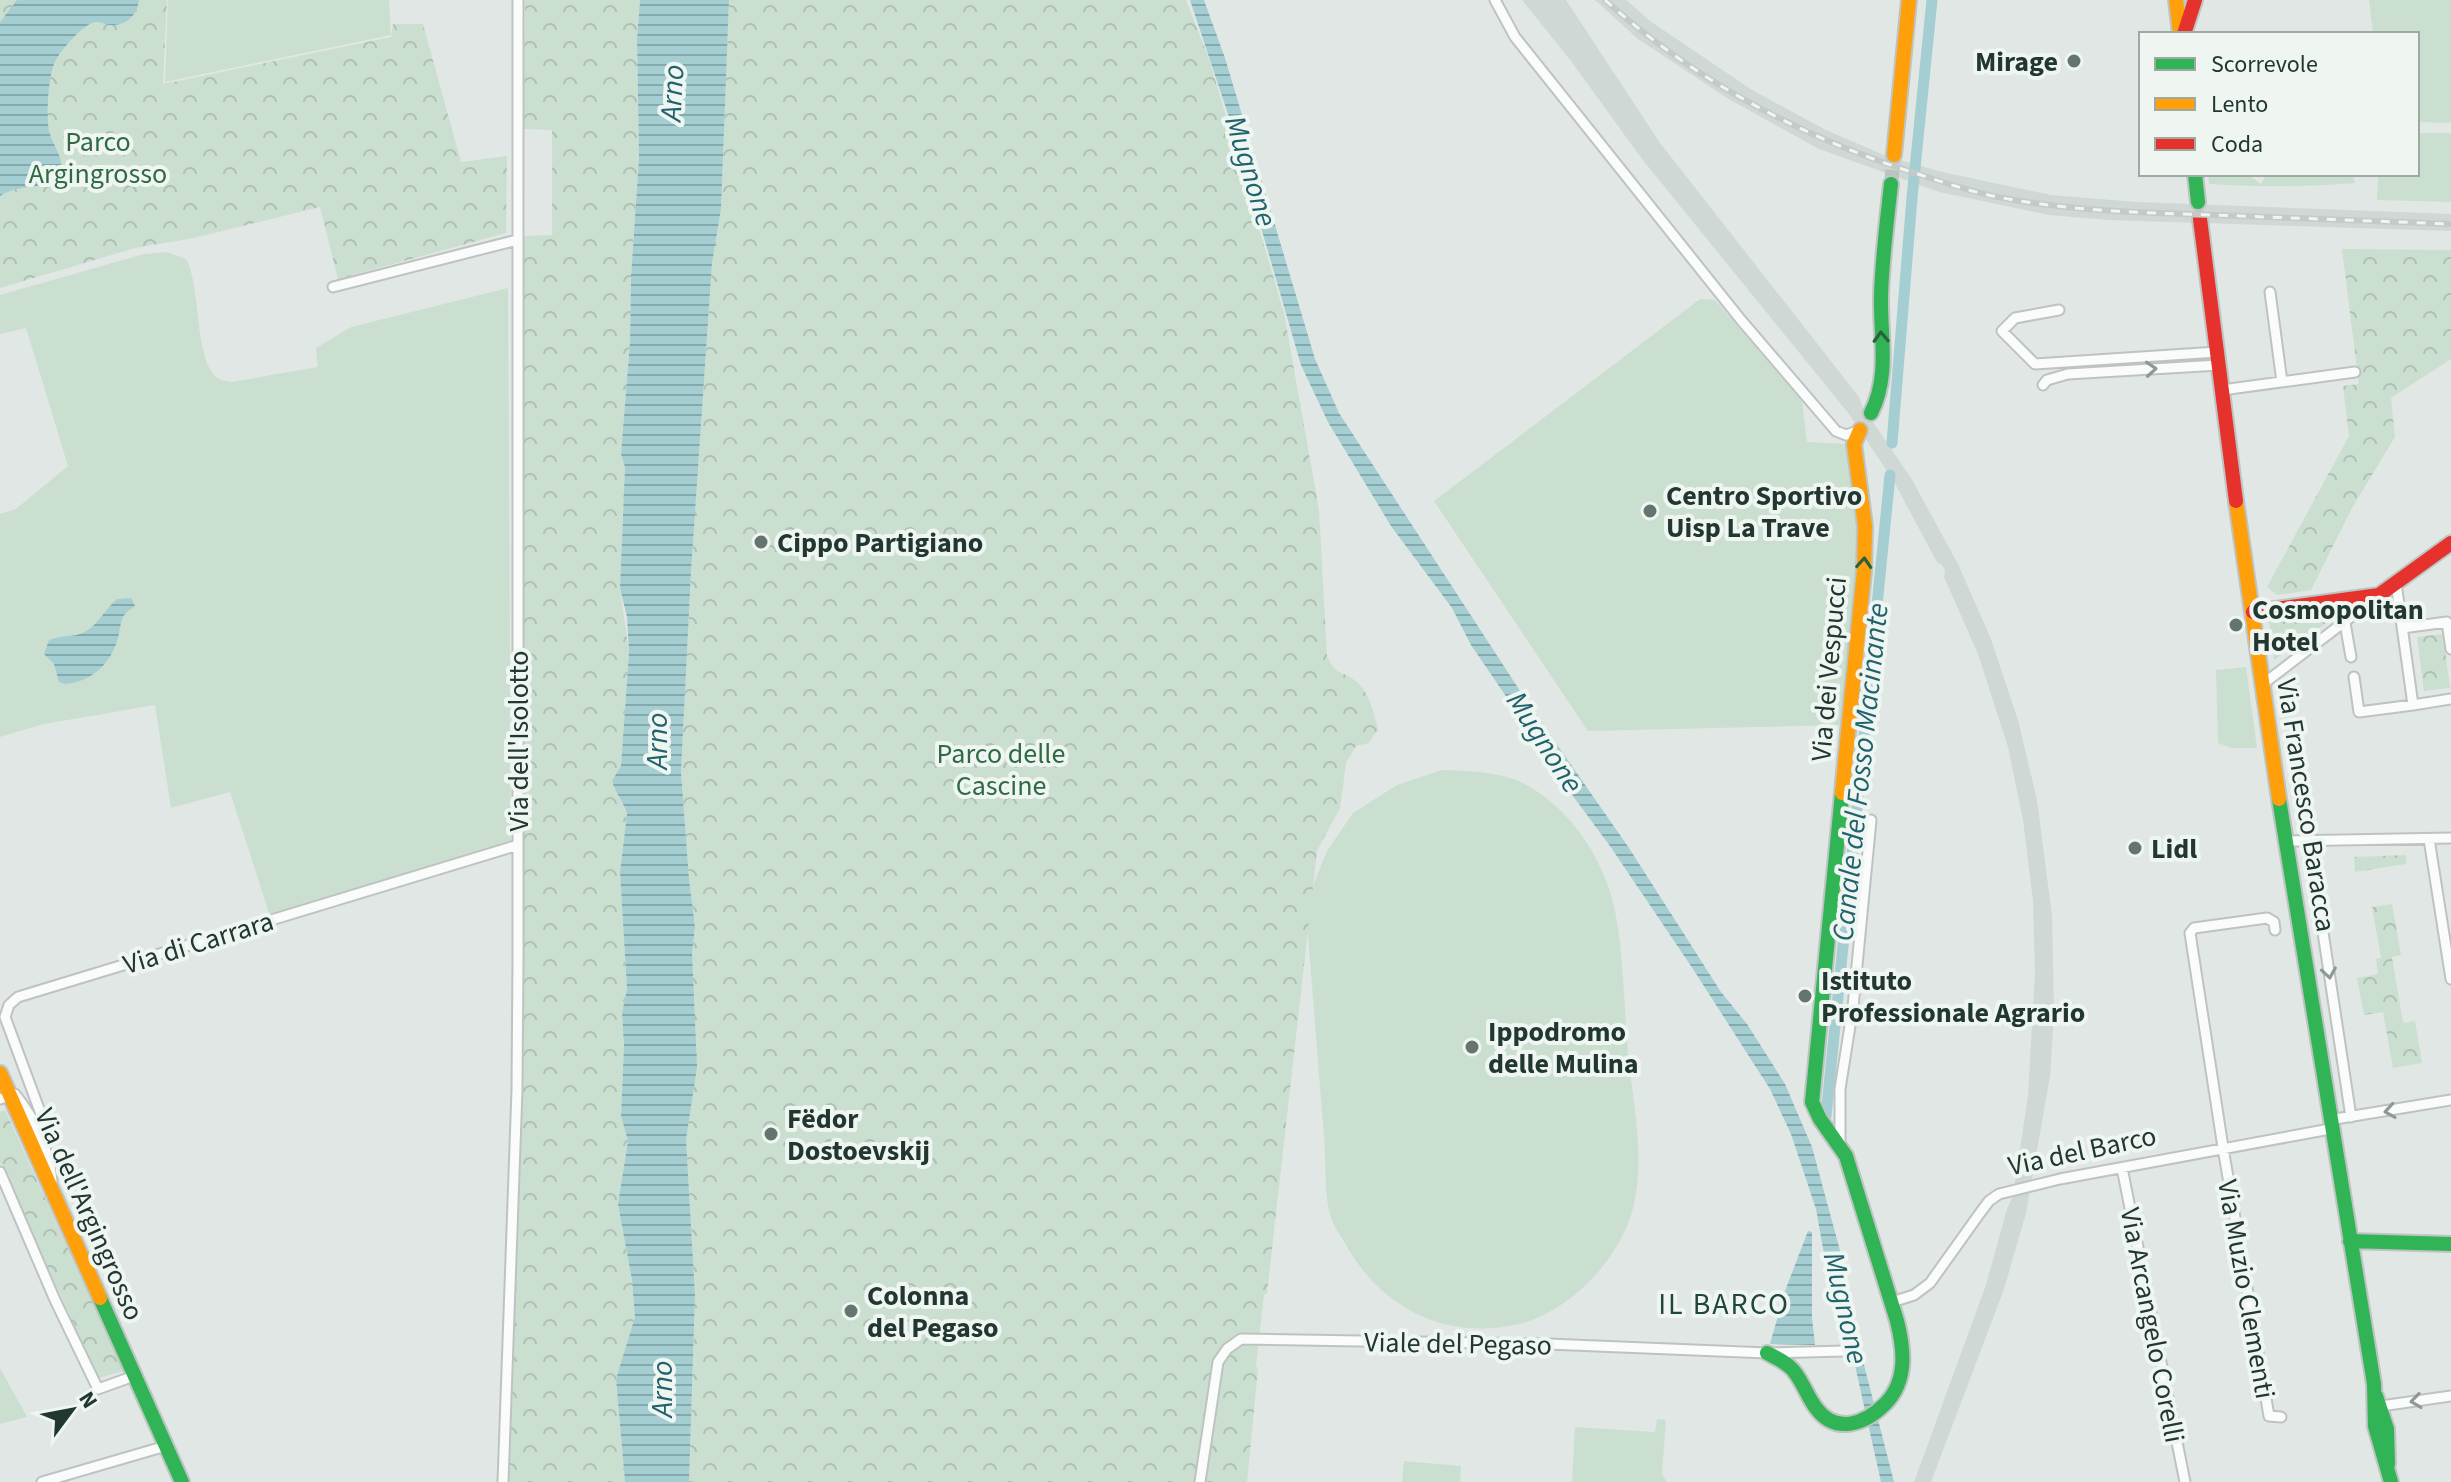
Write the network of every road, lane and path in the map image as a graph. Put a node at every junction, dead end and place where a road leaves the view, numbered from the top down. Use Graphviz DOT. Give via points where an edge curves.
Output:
graph roads {
  1 [pos="518,0"];
  2 [pos="1495,0"];
  3 [pos="1909,0"];
  4 [pos="2176,0"];
  5 [pos="2195,0"];
  6 [pos="2182,32"];
  7 [pos="2183,32"];
  8 [pos="1894,155"];
  9 [pos="2195,176"];
  10 [pos="1891,184"];
  11 [pos="2198,202"];
  12 [pos="2200,219"];
  13 [pos="517,240"];
  14 [pos="333,287"];
  15 [pos="2270,292"];
  16 [pos="2059,310"];
  17 [pos="2218,358"];
  18 [pos="2087,361"];
  19 [pos="2355,372"];
  20 [pos="2083,373"];
  21 [pos="2282,382"];
  22 [pos="2043,385"];
  23 [pos="2222,390"];
  24 [pos="1871,413"];
  25 [pos="1860,430"];
  26 [pos="2451,543"];
  27 [pos="2396,583"];
  28 [pos="2379,595"];
  29 [pos="2253,612"];
  30 [pos="2345,623"];
  31 [pos="2402,628"];
  32 [pos="2451,649"];
  33 [pos="2351,657"];
  34 [pos="2354,677"];
  35 [pos="2263,684"];
  36 [pos="2451,699"];
  37 [pos="2413,705"];
  38 [pos="1871,820"];
  39 [pos="2451,838"];
  40 [pos="2429,839"];
  41 [pos="2309,840"];
  42 [pos="2285,841"];
  43 [pos="518,845"];
  44 [pos="2446,924"];
  45 [pos="2275,930"];
  46 [pos="2451,979"];
  47 [pos="0,1073"];
  48 [pos="4,1097"];
  49 [pos="2451,1100"];
  50 [pos="2351,1117"];
  51 [pos="2330,1125"];
  52 [pos="39,1130"];
  53 [pos="1831,1135"];
  54 [pos="2223,1149"];
  55 [pos="2122,1168"];
  56 [pos="0,1172"];
  57 [pos="53,1195"];
  58 [pos="2350,1241"];
  59 [pos="2451,1244"];
  60 [pos="1892,1302"];
  61 [pos="1844,1351"];
  62 [pos="1768,1353"];
  63 [pos="134,1376"];
  64 [pos="2451,1396"];
  65 [pos="2378,1401"];
  66 [pos="2281,1417"];
  67 [pos="166,1446"];
  68 [pos="2389,1474"];
  69 [pos="42,1482"];
  70 [pos="182,1482"];
  71 [pos="503,1482"];
  72 [pos="1200,1482"];
  73 [pos="2185,1482"];
  1 -- 13 [label="street, Via dell'Isolotto"];
  2 -- 25 [label="street, Via dei Vespucci" via="1515,37 1741,320 1836,431 1846,435"];
  3 -- 8 [label="street"];
  4 -- 6 [label="street"];
  5 -- 7 [label="street"];
  9 -- 11 [label="street"];
  24 -- 10 [label="street, one-way" via="1882,375 1880,299"];
  12 -- 17 [label="street, Via Francesco Baracca"];
  13 -- 14 [label="street"];
  13 -- 43 [label="street, Via dell'Isolotto"];
  15 -- 21 [label="street"];
  16 -- 18 [label="street" via="2015,318 2002,331 2035,364"];
  17 -- 18 [label="street"];
  20 -- 17 [label="street, one-way"];
  17 -- 23 [label="street, Via Francesco Baracca"];
  18 -- 20 [label="street"];
  19 -- 21 [label="street"];
  20 -- 22 [label="street"];
  21 -- 23 [label="street"];
  23 -- 29 [label="street, Via Francesco Baracca"];
  53 -- 25 [label="street, Via dei Vespucci, one-way" via="1812,1102 1864,571 1865,526 1854,444"];
  26 -- 27 [label="street"];
  27 -- 28 [label="street"];
  27 -- 31 [label="street"];
  28 -- 29 [label="street"];
  28 -- 30 [label="street"];
  29 -- 35 [label="street, Via Francesco Baracca"];
  30 -- 33 [label="street"];
  30 -- 35 [label="street"];
  31 -- 32 [label="street" via="2447,622"];
  31 -- 37 [label="street"];
  34 -- 37 [label="street" via="2359,712"];
  35 -- 42 [label="street, Via Francesco Baracca"];
  36 -- 37 [label="street"];
  38 -- 53 [label="street, Via dei Vespucci" via="1853,1007"];
  39 -- 40 [label="street"];
  40 -- 41 [label="street"];
  40 -- 44 [label="street"];
  41 -- 42 [label="street"];
  41 -- 50 [label="street, Via Francesco Baracca, one-way"];
  42 -- 51 [label="street, Via Francesco Baracca"];
  43 -- 52 [label="street, Via di Carrara" via="18,997 5,1017 42,1117"];
  43 -- 71 [label="street, Via dell'Isolotto" via="517,1090"];
  44 -- 46 [label="street"];
  45 -- 54 [label="street" via="2267,918 2194,928 2190,933"];
  47 -- 48 [label="street, Via dell'Argingrosso"];
  48 -- 52 [label="street, Via di Carrara" via="16,1095"];
  48 -- 57 [label="street, Via dell'Argingrosso"];
  49 -- 50 [label="street, Via del Barco, one-way"];
  50 -- 51 [label="street, Via del Barco"];
  51 -- 54 [label="street, Via del Barco"];
  51 -- 58 [label="street, Via Francesco Baracca"];
  52 -- 57 [label="street, Via di Carrara"];
  53 -- 60 [label="street, Via dei Vespucci" via="1846,1156"];
  54 -- 55 [label="street, Via del Barco"];
  54 -- 66 [label="street, Via Muzio Clementi" via="2269,1416"];
  55 -- 60 [label="street, Via del Barco" via="1999,1194 1930,1283"];
  55 -- 73 [label="street, Via Arcangelo Corelli"];
  56 -- 63 [label="street" via="98,1389"];
  57 -- 63 [label="street, Via dell'Argingrosso"];
  58 -- 59 [label="street"];
  58 -- 65 [label="street, Via Francesco Baracca"];
  60 -- 62 [label="street, Via dei Vespucci" via="1902,1358 1899,1383 1890,1399 1860,1423 1830,1420 1810,1399 1796,1372"];
  61 -- 62 [label="street"];
  62 -- 72 [label="street, Viale del Pegaso" via="1241,1339 1218,1362"];
  63 -- 67 [label="street, Via dell'Argingrosso"];
  64 -- 65 [label="street, one-way"];
  65 -- 68 [label="street, Via Francesco Baracca" via="2374,1417"];
  67 -- 69 [label="street"];
  67 -- 70 [label="street, Via dell'Argingrosso"];
}
